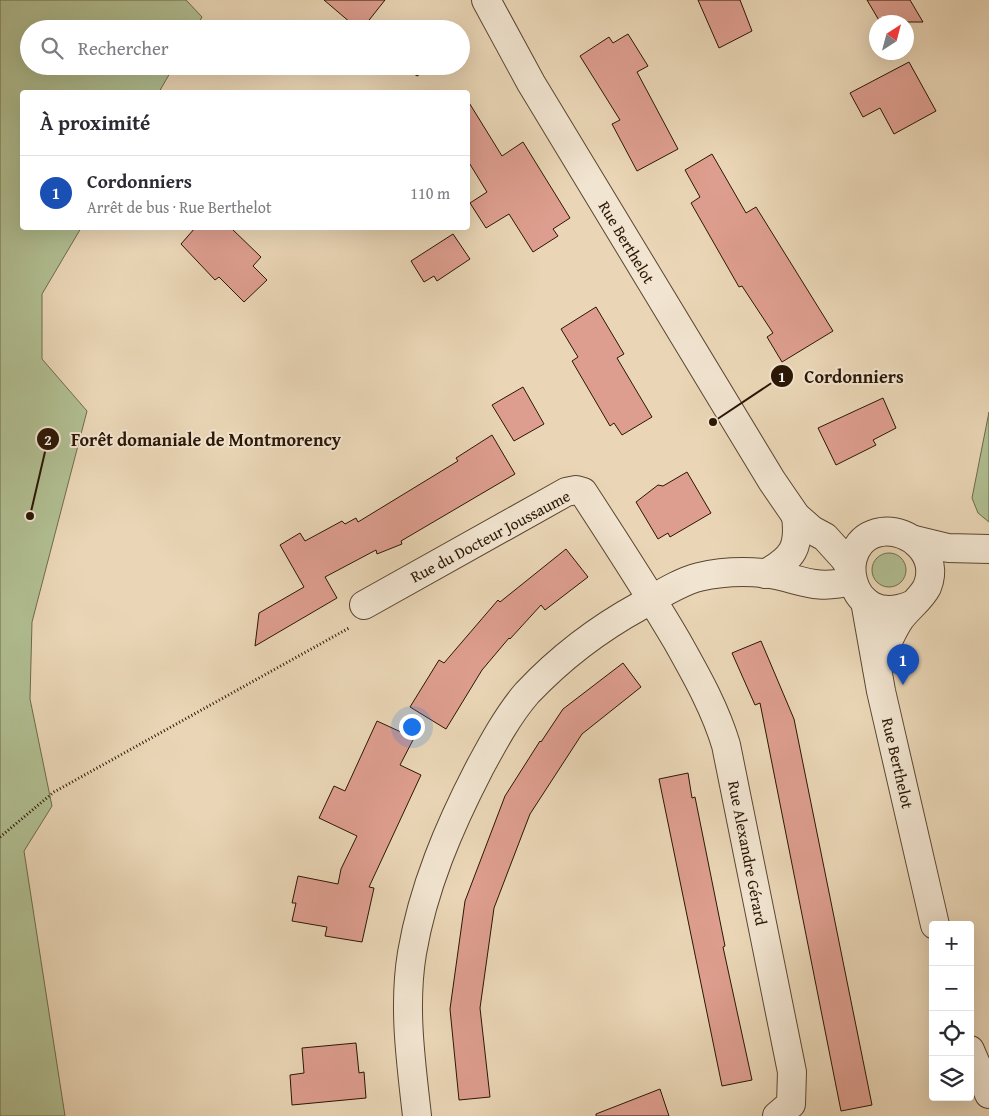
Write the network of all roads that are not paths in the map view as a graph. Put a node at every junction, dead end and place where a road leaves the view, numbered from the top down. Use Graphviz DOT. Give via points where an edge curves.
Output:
graph roads {
  1 [pos="486,0"];
  2 [pos="772,482"];
  3 [pos="796,516"];
  4 [pos="871,535"];
  5 [pos="915,540"];
  6 [pos="987,549"];
  7 [pos="765,574"];
  8 [pos="856,584"];
  9 [pos="919,596"];
  10 [pos="652,600"];
  11 [pos="364,605"];
  12 [pos="877,667"];
  13 [pos="934,921"];
  14 [pos="973,1056"];
  15 [pos="989,1094"];
  16 [pos="417,1116"];
  17 [pos="777,1116"];
  1 -- 2 [label="street, Rue Berthelot" via="531,82"];
  2 -- 3 [label="street, Rue Berthelot"];
  2 -- 4 [label="street, Rue Berthelot" via="821,519"];
  3 -- 7 [label="street" via="799,535 794,551"];
  3 -- 8 [label="street, Rue Berthelot" via="831,543"];
  4 -- 5 [label="street" via="892,532"];
  4 -- 8 [label="street" via="857,549"];
  5 -- 6 [label="street" via="948,548"];
  5 -- 9 [label="street" via="928,559 930,574"];
  6 -- 9 [label="street" via="947,568"];
  7 -- 8 [label="street" via="814,586"];
  7 -- 10 [label="street" via="733,572 697,578"];
  8 -- 9 [label="street" via="876,608 900,610"];
  8 -- 12 [label="street, Rue Berthelot"];
  9 -- 12 [label="street" via="892,632"];
  10 -- 11 [label="street, Rue du Docteur Joussaume" via="583,492 576,490 566,492"];
  10 -- 16 [label="street" via="596,632 526,694 494,741 454,816 429,884 412,953 408,1003"];
  10 -- 17 [label="street, Rue Alexandre Gérard" via="700,681 726,745 792,1072 791,1104"];
  12 -- 13 [label="street, Rue Berthelot"];
  14 -- 15 [label="street"];
}
